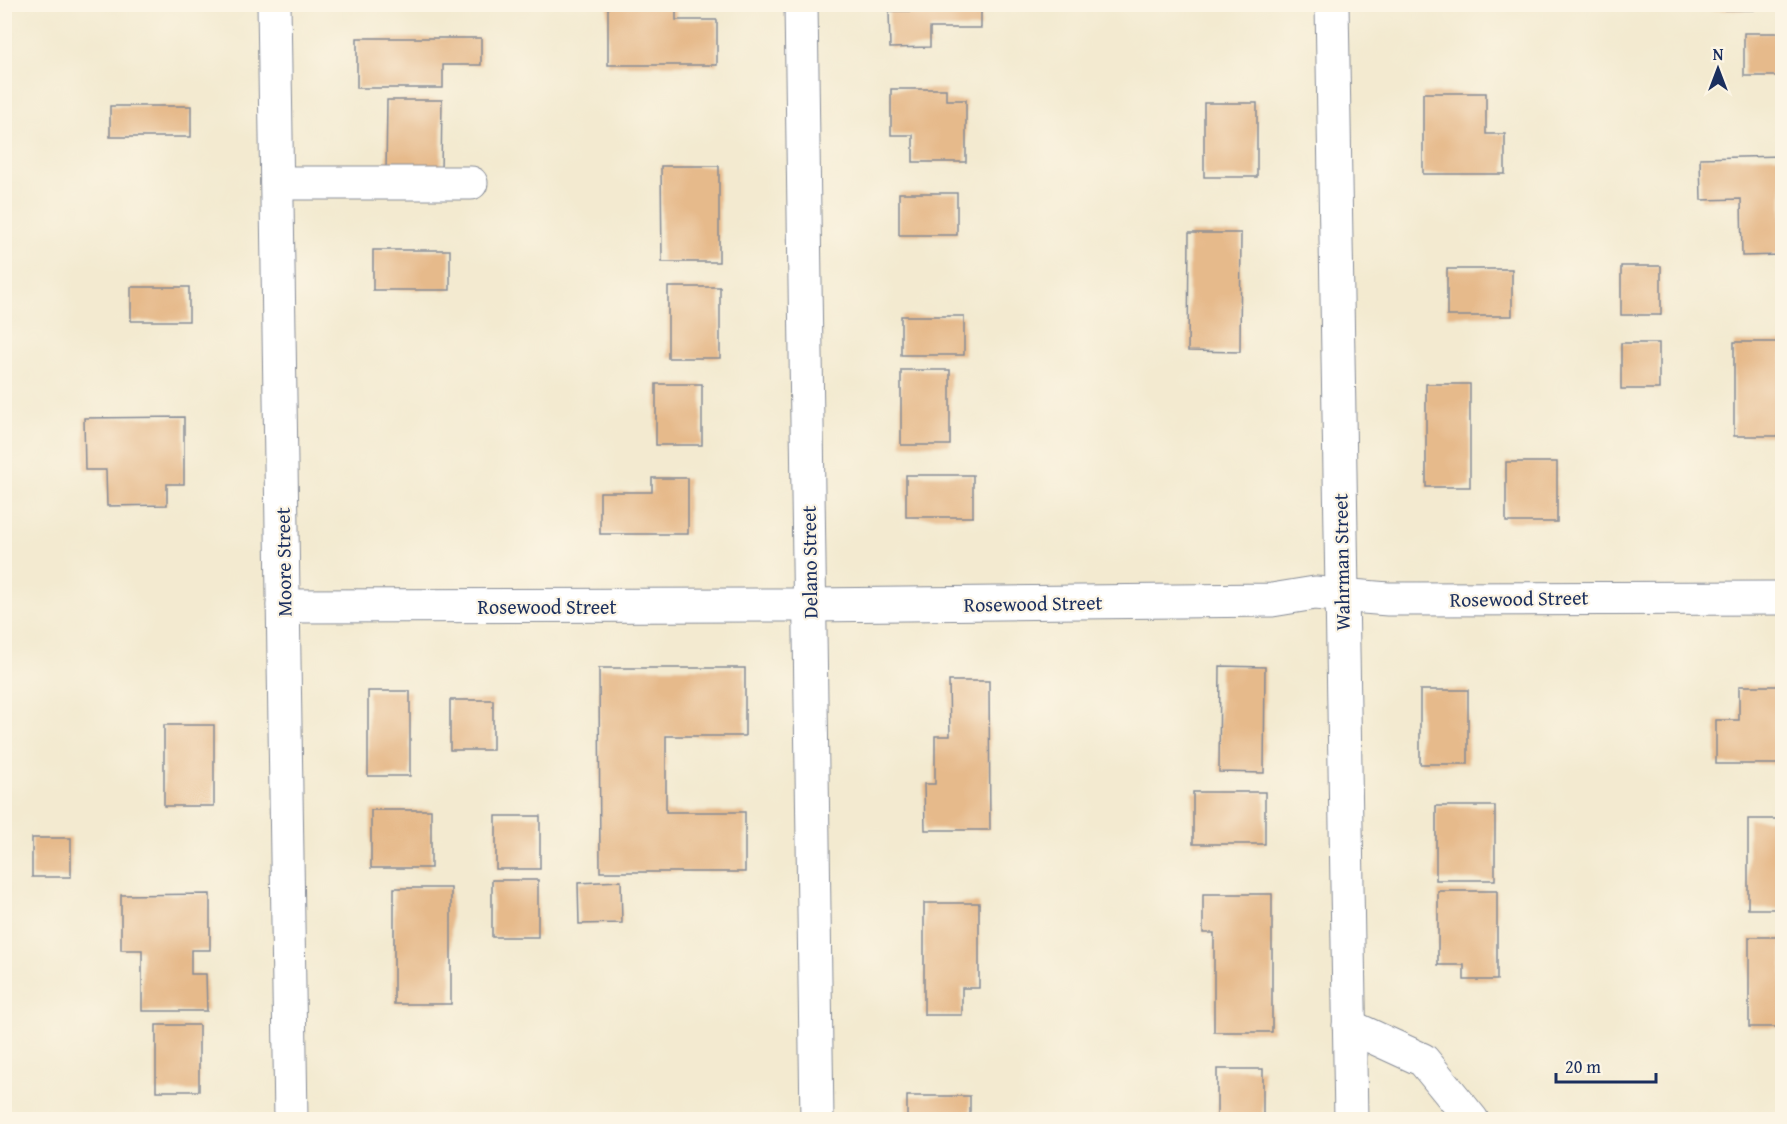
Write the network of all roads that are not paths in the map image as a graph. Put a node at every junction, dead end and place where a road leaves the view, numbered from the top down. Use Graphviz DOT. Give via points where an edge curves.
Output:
graph roads {
  1 [pos="274,4"];
  2 [pos="801,4"];
  3 [pos="1332,4"];
  4 [pos="277,183"];
  5 [pos="471,183"];
  6 [pos="1341,595"];
  7 [pos="1782,598"];
  8 [pos="810,605"];
  9 [pos="283,606"];
  10 [pos="1349,1026"];
  11 [pos="291,1119"];
  12 [pos="817,1119"];
  13 [pos="1351,1119"];
  14 [pos="1472,1119"];
  1 -- 4 [label="street, Moore Street"];
  2 -- 8 [label="street, Delano Street"];
  3 -- 6 [label="street, Wahrman Street"];
  4 -- 5 [label="street"];
  4 -- 9 [label="street, Moore Street"];
  6 -- 7 [label="street, Rosewood Street" via="1388,599"];
  6 -- 8 [label="street, Rosewood Street" via="1315,593 1272,600"];
  6 -- 10 [label="street, Wahrman Street"];
  8 -- 9 [label="street, Rosewood Street"];
  8 -- 12 [label="street, Delano Street"];
  9 -- 11 [label="street, Moore Street"];
  10 -- 13 [label="street, Wahrman Street"];
  10 -- 14 [label="street" via="1424,1060"];
}
